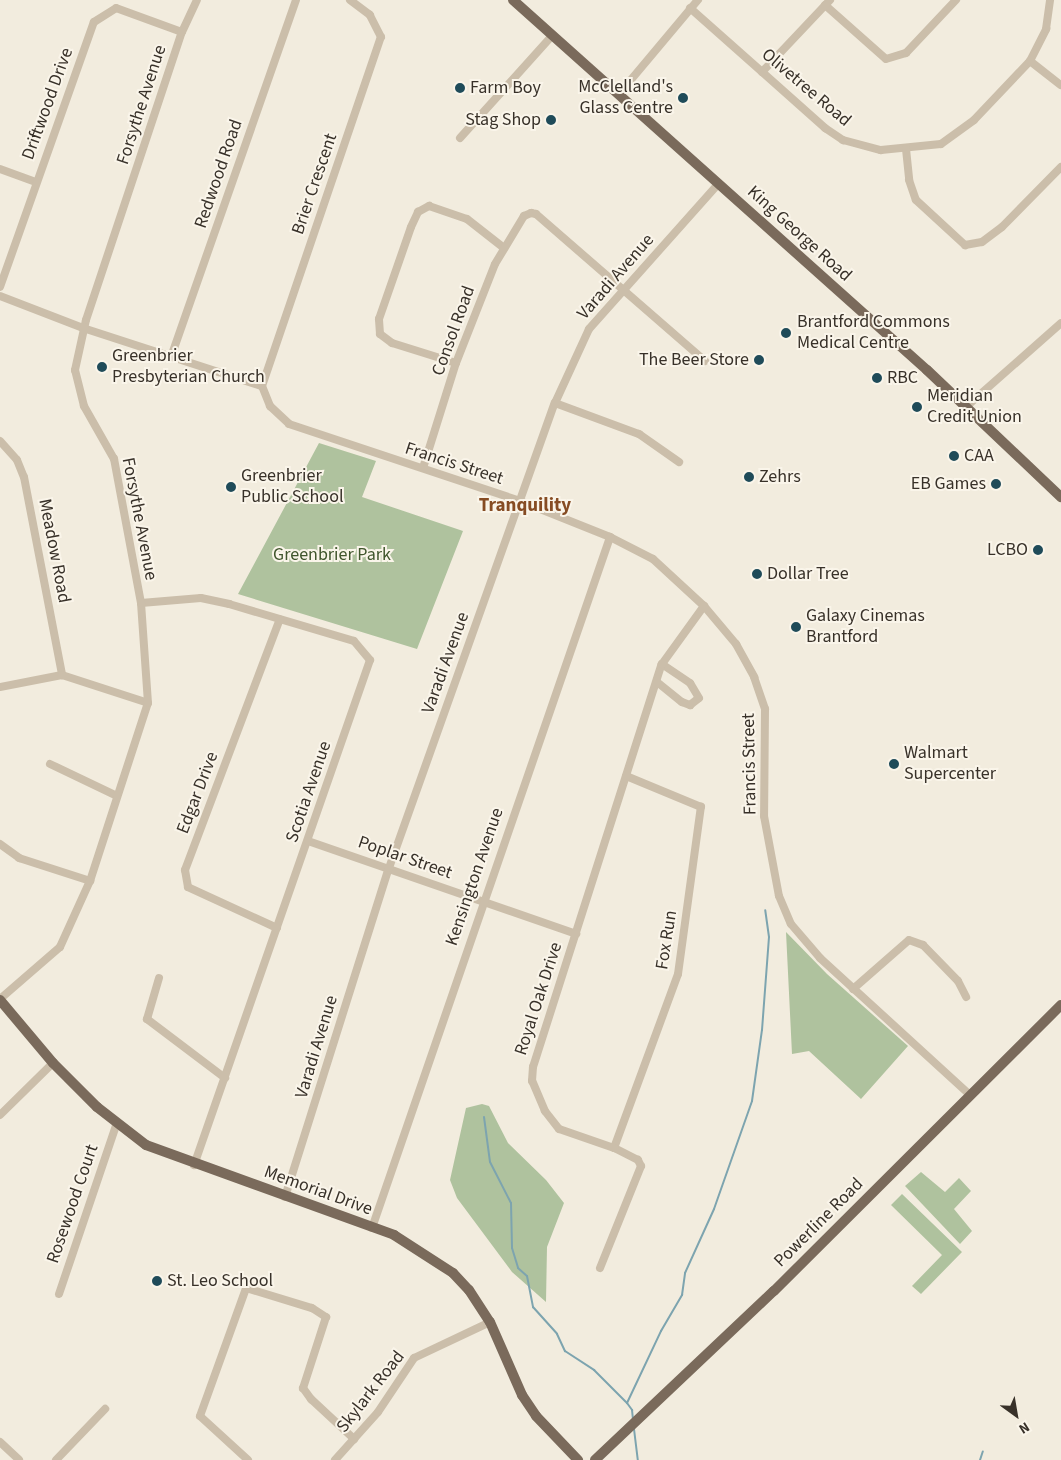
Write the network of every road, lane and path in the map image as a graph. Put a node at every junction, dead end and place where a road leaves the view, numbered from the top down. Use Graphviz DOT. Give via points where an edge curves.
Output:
graph roads {
  1 [pos="197,0"];
  2 [pos="296,0"];
  3 [pos="350,0"];
  4 [pos="513,0"];
  5 [pos="698,0"];
  6 [pos="956,0"];
  7 [pos="1050,0"];
  8 [pos="828,2"];
  9 [pos="690,8"];
  10 [pos="182,32"];
  11 [pos="552,36"];
  12 [pos="1030,61"];
  13 [pos="762,72"];
  14 [pos="1061,85"];
  15 [pos="619,94"];
  16 [pos="460,138"];
  17 [pos="906,149"];
  18 [pos="1061,167"];
  19 [pos="0,169"];
  20 [pos="36,182"];
  21 [pos="718,184"];
  22 [pos="504,248"];
  23 [pos="0,287"];
  24 [pos="624,289"];
  25 [pos="0,296"];
  26 [pos="1061,323"];
  27 [pos="83,328"];
  28 [pos="171,357"];
  29 [pos="705,361"];
  30 [pos="456,363"];
  31 [pos="262,386"];
  32 [pos="555,403"];
  33 [pos="967,406"];
  34 [pos="0,441"];
  35 [pos="679,462"];
  36 [pos="423,468"];
  37 [pos="1061,496"];
  38 [pos="520,501"];
  39 [pos="610,537"];
  40 [pos="141,604"];
  41 [pos="704,606"];
  42 [pos="280,619"];
  43 [pos="662,664"];
  44 [pos="62,675"];
  45 [pos="657,682"];
  46 [pos="0,687"];
  47 [pos="148,704"];
  48 [pos="50,764"];
  49 [pos="626,776"];
  50 [pos="117,796"];
  51 [pos="308,841"];
  52 [pos="0,844"];
  53 [pos="389,868"];
  54 [pos="90,881"];
  55 [pos="483,901"];
  56 [pos="277,928"];
  57 [pos="576,934"];
  58 [pos="159,978"];
  59 [pos="853,989"];
  60 [pos="966,997"];
  61 [pos="0,1000"];
  62 [pos="1061,1005"];
  63 [pos="54,1063"];
  64 [pos="225,1078"];
  65 [pos="970,1095"];
  66 [pos="0,1113"];
  67 [pos="117,1123"];
  68 [pos="614,1148"];
  69 [pos="194,1165"];
  70 [pos="285,1197"];
  71 [pos="372,1228"];
  72 [pos="600,1268"];
  73 [pos="59,1294"];
  74 [pos="490,1322"];
  75 [pos="105,1409"];
  76 [pos="354,1439"];
  77 [pos="0,1442"];
  78 [pos="19,1460"];
  79 [pos="56,1460"];
  80 [pos="248,1460"];
  81 [pos="335,1460"];
  82 [pos="578,1460"];
  83 [pos="595,1460"];
  1 -- 10 [label="street, Forsythe Avenue"];
  2 -- 28 [label="street, Redwood Road"];
  3 -- 31 [label="street, Brier Crescent" via="370,16 381,37"];
  4 -- 11 [label="main road, King George Road"];
  5 -- 9 [label="street"];
  6 -- 8 [label="street" via="906,53 886,59"];
  7 -- 12 [label="street, Olivetree Road" via="1046,29"];
  8 -- 13 [label="street"];
  9 -- 13 [label="street, Olivetree Road"];
  9 -- 15 [label="street"];
  10 -- 20 [label="street, Driftwood Drive" via="116,8 94,22"];
  10 -- 27 [label="street, Forsythe Avenue"];
  11 -- 15 [label="main road, King George Road"];
  11 -- 16 [label="street"];
  12 -- 14 [label="street"];
  12 -- 17 [label="street, Olivetree Road" via="1018,78 974,120 941,144"];
  13 -- 17 [label="street, Olivetree Road" via="843,140 881,150"];
  15 -- 21 [label="main road, King George Road"];
  17 -- 18 [label="street" via="909,180 916,200 965,245 982,242 1002,227"];
  19 -- 20 [label="street"];
  20 -- 23 [label="street, Driftwood Drive"];
  21 -- 24 [label="street, Varadi Avenue"];
  21 -- 33 [label="main road, King George Road"];
  22 -- 24 [label="street, Consol Road" via="524,216 536,214"];
  22 -- 30 [label="street, Consol Road"];
  22 -- 30 [label="street" via="468,219 429,206 418,212 411,228 379,319 380,334 392,343"];
  24 -- 29 [label="street"];
  24 -- 32 [label="street, Varadi Avenue" via="589,329"];
  25 -- 27 [label="street"];
  26 -- 33 [label="street"];
  27 -- 28 [label="street"];
  27 -- 40 [label="street, Forsythe Avenue" via="75,370 84,406 114,460"];
  28 -- 31 [label="street"];
  30 -- 36 [label="street, Consol Road"];
  31 -- 36 [label="street, Francis Street" via="270,406 289,424"];
  32 -- 35 [label="street" via="640,434"];
  32 -- 38 [label="street, Varadi Avenue"];
  33 -- 37 [label="main road, King George Road"];
  34 -- 44 [label="street, Meadow Road" via="17,460 24,477"];
  36 -- 38 [label="street, Francis Street"];
  38 -- 39 [label="street, Francis Street"];
  38 -- 53 [label="street, Varadi Avenue"];
  39 -- 41 [label="street, Francis Street" via="653,558"];
  39 -- 55 [label="street, Kensington Avenue"];
  40 -- 42 [label="street, Scotia Avenue" via="201,598"];
  40 -- 47 [label="street, Forsythe Avenue"];
  41 -- 43 [label="street, Royal Oak Drive"];
  41 -- 59 [label="street, Francis Street" via="736,644 754,677 765,709 764,816 779,896 792,924 820,958"];
  42 -- 51 [label="street, Scotia Avenue" via="354,642 370,660"];
  42 -- 56 [label="street, Edgar Drive" via="185,870 188,887"];
  43 -- 45 [label="street, Royal Oak Drive"];
  43 -- 45 [label="street" via="690,683 699,698 690,705 682,702"];
  44 -- 46 [label="street"];
  44 -- 47 [label="street"];
  45 -- 49 [label="street, Royal Oak Drive"];
  47 -- 50 [label="street, Forsythe Avenue"];
  48 -- 50 [label="street"];
  49 -- 57 [label="street, Royal Oak Drive"];
  49 -- 68 [label="street, Fox Run" via="701,807 678,974"];
  50 -- 54 [label="street, Forsythe Avenue"];
  51 -- 53 [label="street, Poplar Street"];
  51 -- 56 [label="street, Scotia Avenue"];
  52 -- 54 [label="street" via="19,858"];
  53 -- 55 [label="street, Poplar Street"];
  53 -- 70 [label="street, Varadi Avenue"];
  54 -- 61 [label="street, Forsythe Avenue" via="60,947"];
  55 -- 57 [label="street, Poplar Street"];
  55 -- 71 [label="street, Kensington Avenue"];
  56 -- 64 [label="street, Scotia Avenue"];
  57 -- 68 [label="street, Royal Oak Drive" via="533,1067 532,1081 545,1111 560,1129"];
  58 -- 64 [label="street" via="147,1019"];
  59 -- 60 [label="street" via="909,940 923,945 958,981"];
  59 -- 65 [label="street, Francis Street"];
  61 -- 63 [label="main road, Memorial Drive"];
  62 -- 65 [label="main road, Powerline Road"];
  63 -- 66 [label="street"];
  63 -- 67 [label="main road, Memorial Drive"];
  64 -- 69 [label="street, Scotia Avenue"];
  65 -- 83 [label="main road, Powerline Road" via="774,1291"];
  67 -- 69 [label="main road, Memorial Drive" via="146,1145"];
  67 -- 73 [label="street, Rosewood Court"];
  68 -- 72 [label="street, Royal Oak Drive" via="638,1160 641,1166"];
  69 -- 70 [label="main road, Memorial Drive"];
  70 -- 71 [label="main road, Memorial Drive"];
  71 -- 74 [label="main road, Memorial Drive" via="418,1248 453,1274 470,1290"];
  74 -- 76 [label="street, Skylark Road" via="414,1358 378,1412"];
  74 -- 82 [label="main road, Memorial Drive" via="522,1395 536,1416"];
  75 -- 79 [label="street"];
  76 -- 80 [label="street" via="303,1388 326,1317 312,1308 246,1288 200,1416"];
  76 -- 81 [label="street, Skylark Road"];
  77 -- 78 [label="street"];
}
